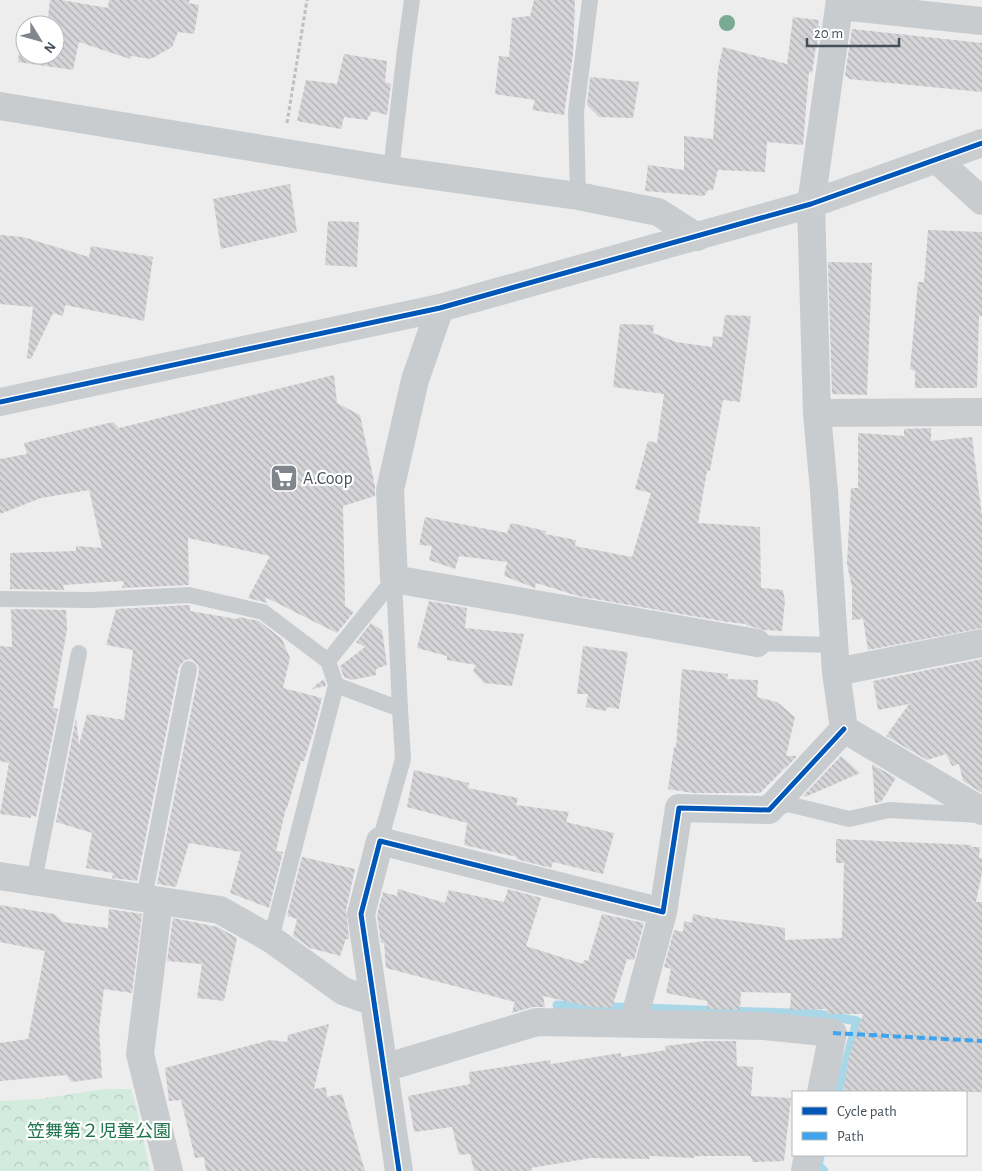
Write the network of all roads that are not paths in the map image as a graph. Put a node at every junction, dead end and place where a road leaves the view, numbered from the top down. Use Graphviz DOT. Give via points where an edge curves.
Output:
graph roads {
  1 [pos="412,0"];
  2 [pos="590,0"];
  3 [pos="840,3"];
  4 [pos="982,21"];
  5 [pos="0,106"];
  6 [pos="982,143"];
  7 [pos="937,160"];
  8 [pos="391,170"];
  9 [pos="578,196"];
  10 [pos="982,201"];
  11 [pos="811,204"];
  12 [pos="697,237"];
  13 [pos="440,308"];
  14 [pos="0,402"];
  15 [pos="982,412"];
  16 [pos="817,413"];
  17 [pos="394,580"];
  18 [pos="0,600"];
  19 [pos="757,643"];
  20 [pos="982,643"];
  21 [pos="834,645"];
  22 [pos="80,653"];
  23 [pos="328,661"];
  24 [pos="189,669"];
  25 [pos="836,672"];
  26 [pos="336,685"];
  27 [pos="400,709"];
  28 [pos="844,729"];
  29 [pos="769,810"];
  30 [pos="982,811"];
  31 [pos="982,815"];
  32 [pos="380,841"];
  33 [pos="0,876"];
  34 [pos="34,881"];
  35 [pos="152,899"];
  36 [pos="663,912"];
  37 [pos="271,939"];
  38 [pos="374,1002"];
  39 [pos="633,1023"];
  40 [pos="384,1068"];
  41 [pos="821,1091"];
  42 [pos="808,1156"];
  43 [pos="169,1171"];
  44 [pos="399,1171"];
  45 [pos="804,1171"];
  1 -- 8 [label="lane"];
  2 -- 9 [label="lane" via="576,112"];
  3 -- 4 [label="street"];
  3 -- 11 [label="street"];
  5 -- 8 [label="street"];
  6 -- 7 [label="street"];
  7 -- 10 [label="street"];
  7 -- 11 [label="street"];
  8 -- 9 [label="street"];
  9 -- 12 [label="street" via="658,212"];
  11 -- 12 [label="street"];
  11 -- 16 [label="street"];
  12 -- 13 [label="street"];
  13 -- 14 [label="street"];
  13 -- 17 [label="street" via="415,380 390,490"];
  15 -- 16 [label="street"];
  16 -- 21 [label="street"];
  17 -- 19 [label="street"];
  17 -- 23 [label="lane"];
  17 -- 27 [label="lane"];
  18 -- 23 [label="lane" via="188,595 263,612"];
  19 -- 21 [label="lane"];
  20 -- 25 [label="street"];
  21 -- 25 [label="street"];
  22 -- 34 [label="lane"];
  23 -- 26 [label="lane"];
  24 -- 35 [label="lane"];
  25 -- 28 [label="street"];
  26 -- 27 [label="lane"];
  26 -- 37 [label="lane"];
  27 -- 32 [label="lane" via="403,758"];
  28 -- 29 [label="street"];
  28 -- 30 [label="street"];
  29 -- 31 [label="lane" via="788,804 849,819 889,810"];
  29 -- 36 [label="street" via="679,808"];
  32 -- 36 [label="street"];
  32 -- 38 [label="street" via="361,914"];
  33 -- 34 [label="street"];
  34 -- 35 [label="street"];
  35 -- 37 [label="street" via="220,910"];
  35 -- 43 [label="street" via="140,1054"];
  36 -- 39 [label="street"];
  37 -- 38 [label="street" via="342,991"];
  38 -- 40 [label="street"];
  39 -- 40 [label="street" via="537,1022"];
  39 -- 41 [label="street" via="764,1026 833,1033"];
  40 -- 44 [label="street"];
  42 -- 45 [label="street"];
}
